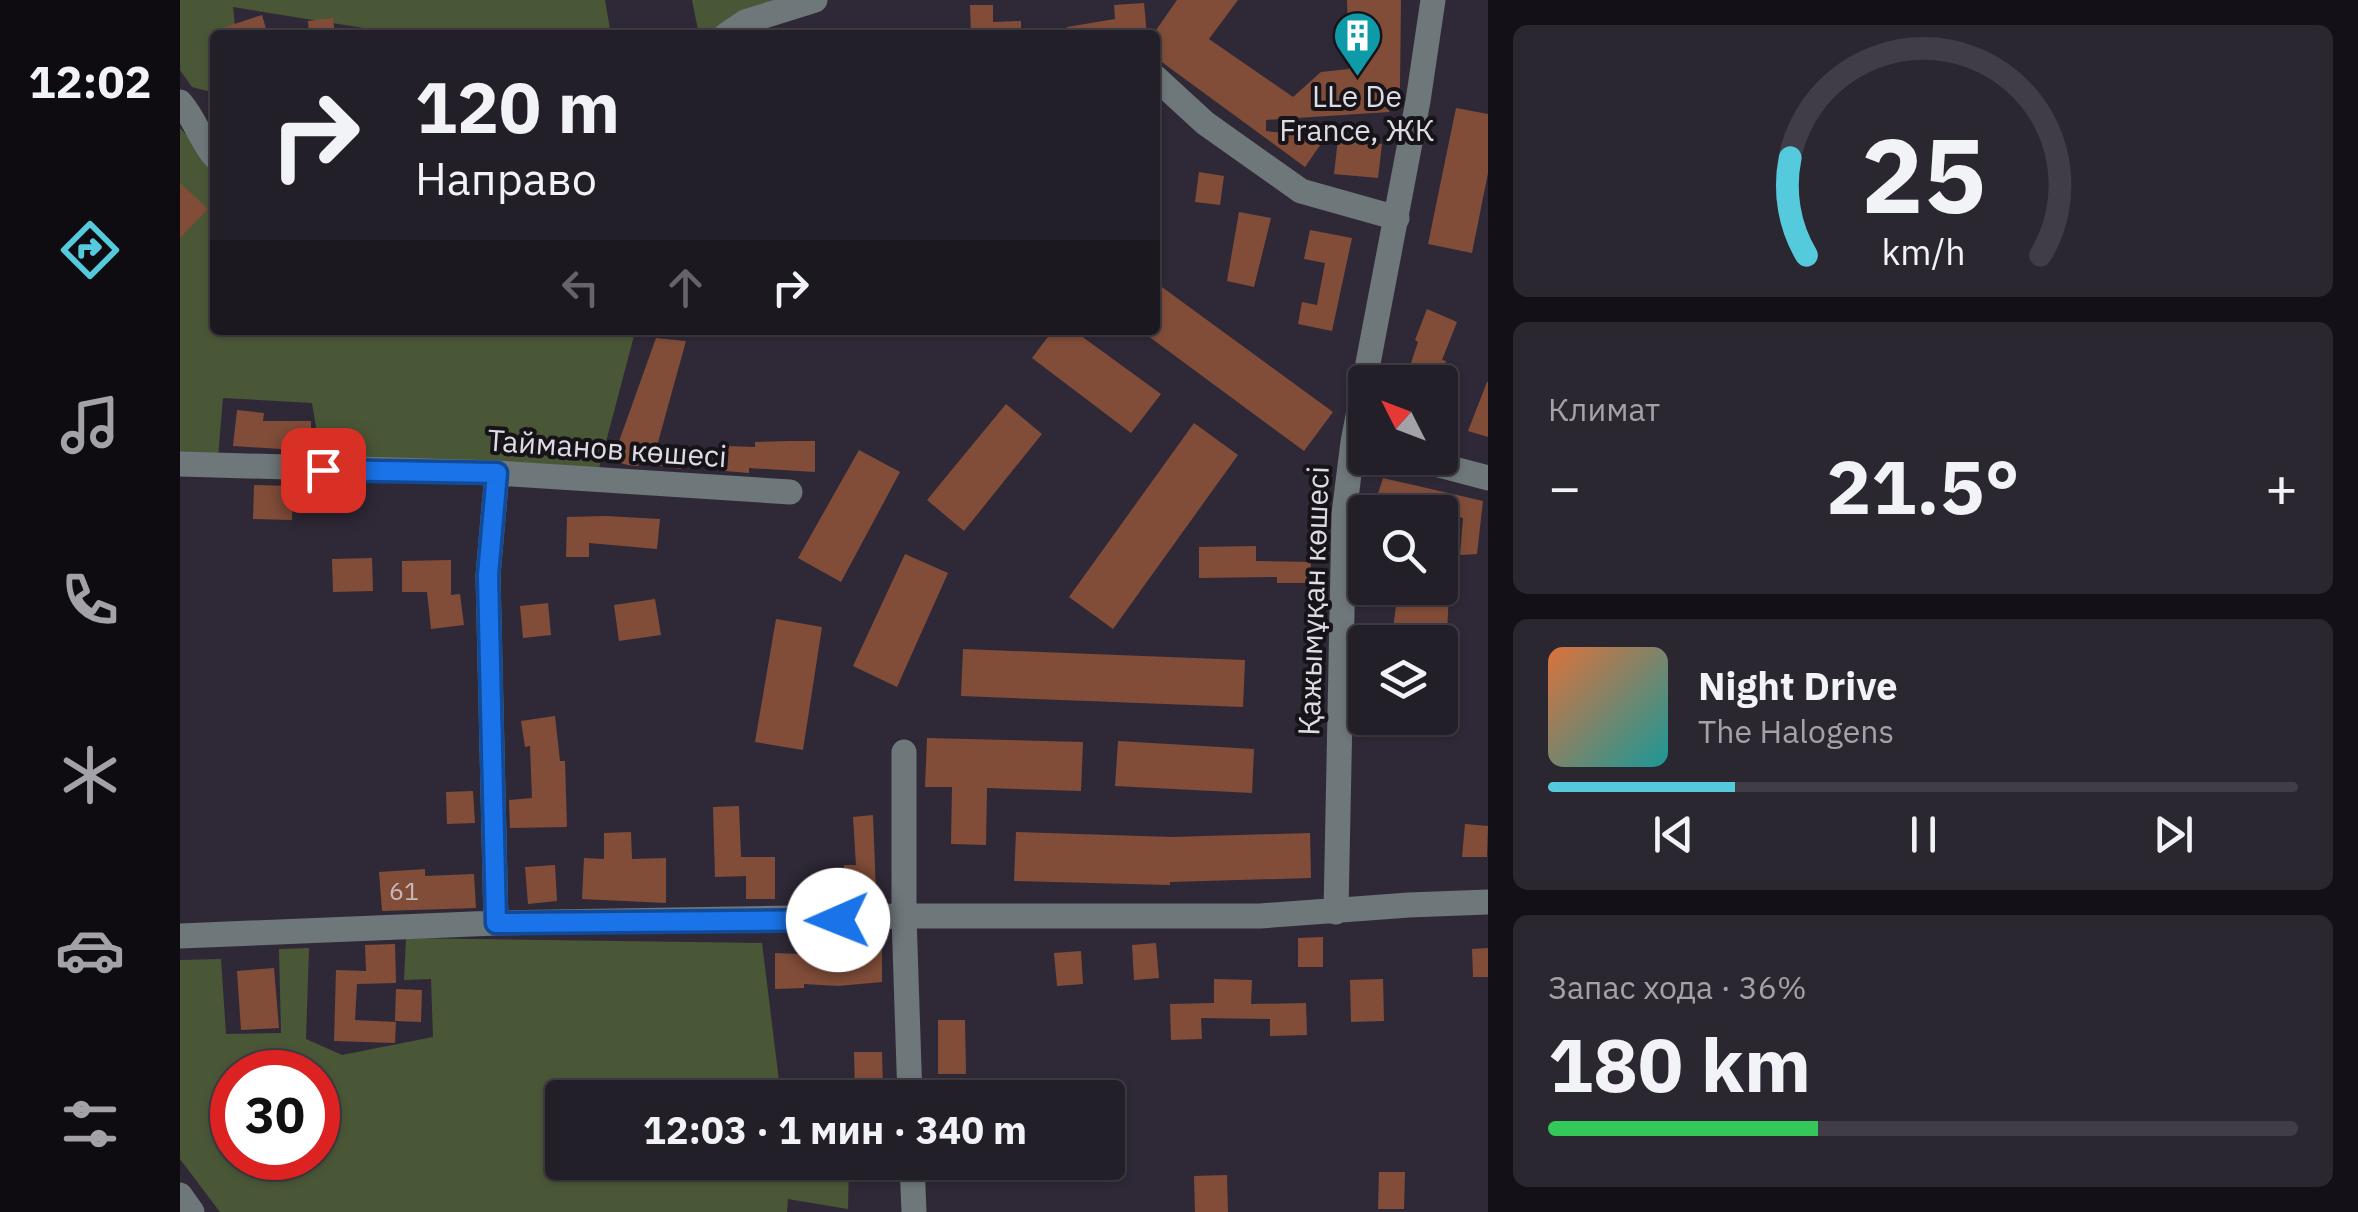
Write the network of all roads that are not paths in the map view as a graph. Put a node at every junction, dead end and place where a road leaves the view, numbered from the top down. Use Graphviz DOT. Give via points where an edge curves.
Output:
graph roads {
  1 [pos="815,0"];
  2 [pos="1434,0"];
  3 [pos="733,30"];
  4 [pos="1160,82"];
  5 [pos="196,110"];
  6 [pos="210,151"];
  7 [pos="1397,218"];
  8 [pos="1372,365"];
  9 [pos="180,464"];
  10 [pos="1458,470"];
  11 [pos="497,473"];
  12 [pos="1352,475"];
  13 [pos="1488,478"];
  14 [pos="790,492"];
  15 [pos="904,752"];
  16 [pos="1488,902"];
  17 [pos="1336,912"];
  18 [pos="904,916"];
  19 [pos="496,923"];
  20 [pos="180,936"];
  21 [pos="909,1080"];
  22 [pos="913,1180"];
  23 [pos="180,1196"];
  24 [pos="192,1212"];
  25 [pos="914,1212"];
  1 -- 3 [label="street"];
  2 -- 7 [label="street, Қажымұқан көшесі"];
  4 -- 7 [label="street" via="1206,124 1301,190"];
  5 -- 6 [label="street"];
  7 -- 8 [label="street, Қажымұқан көшесі"];
  9 -- 11 [label="street, Тайманов көшесі"];
  10 -- 13 [label="street"];
  11 -- 14 [label="street, Тайманов көшесі"];
  11 -- 19 [label="street" via="488,575"];
  12 -- 17 [label="street, Қажымұқан көшесі" via="1344,514"];
  15 -- 18 [label="street"];
  16 -- 17 [label="street"];
  17 -- 18 [label="street"];
  18 -- 19 [label="street"];
  18 -- 21 [label="street"];
  19 -- 20 [label="street"];
  22 -- 25 [label="street"];
  23 -- 24 [label="street"];
}
